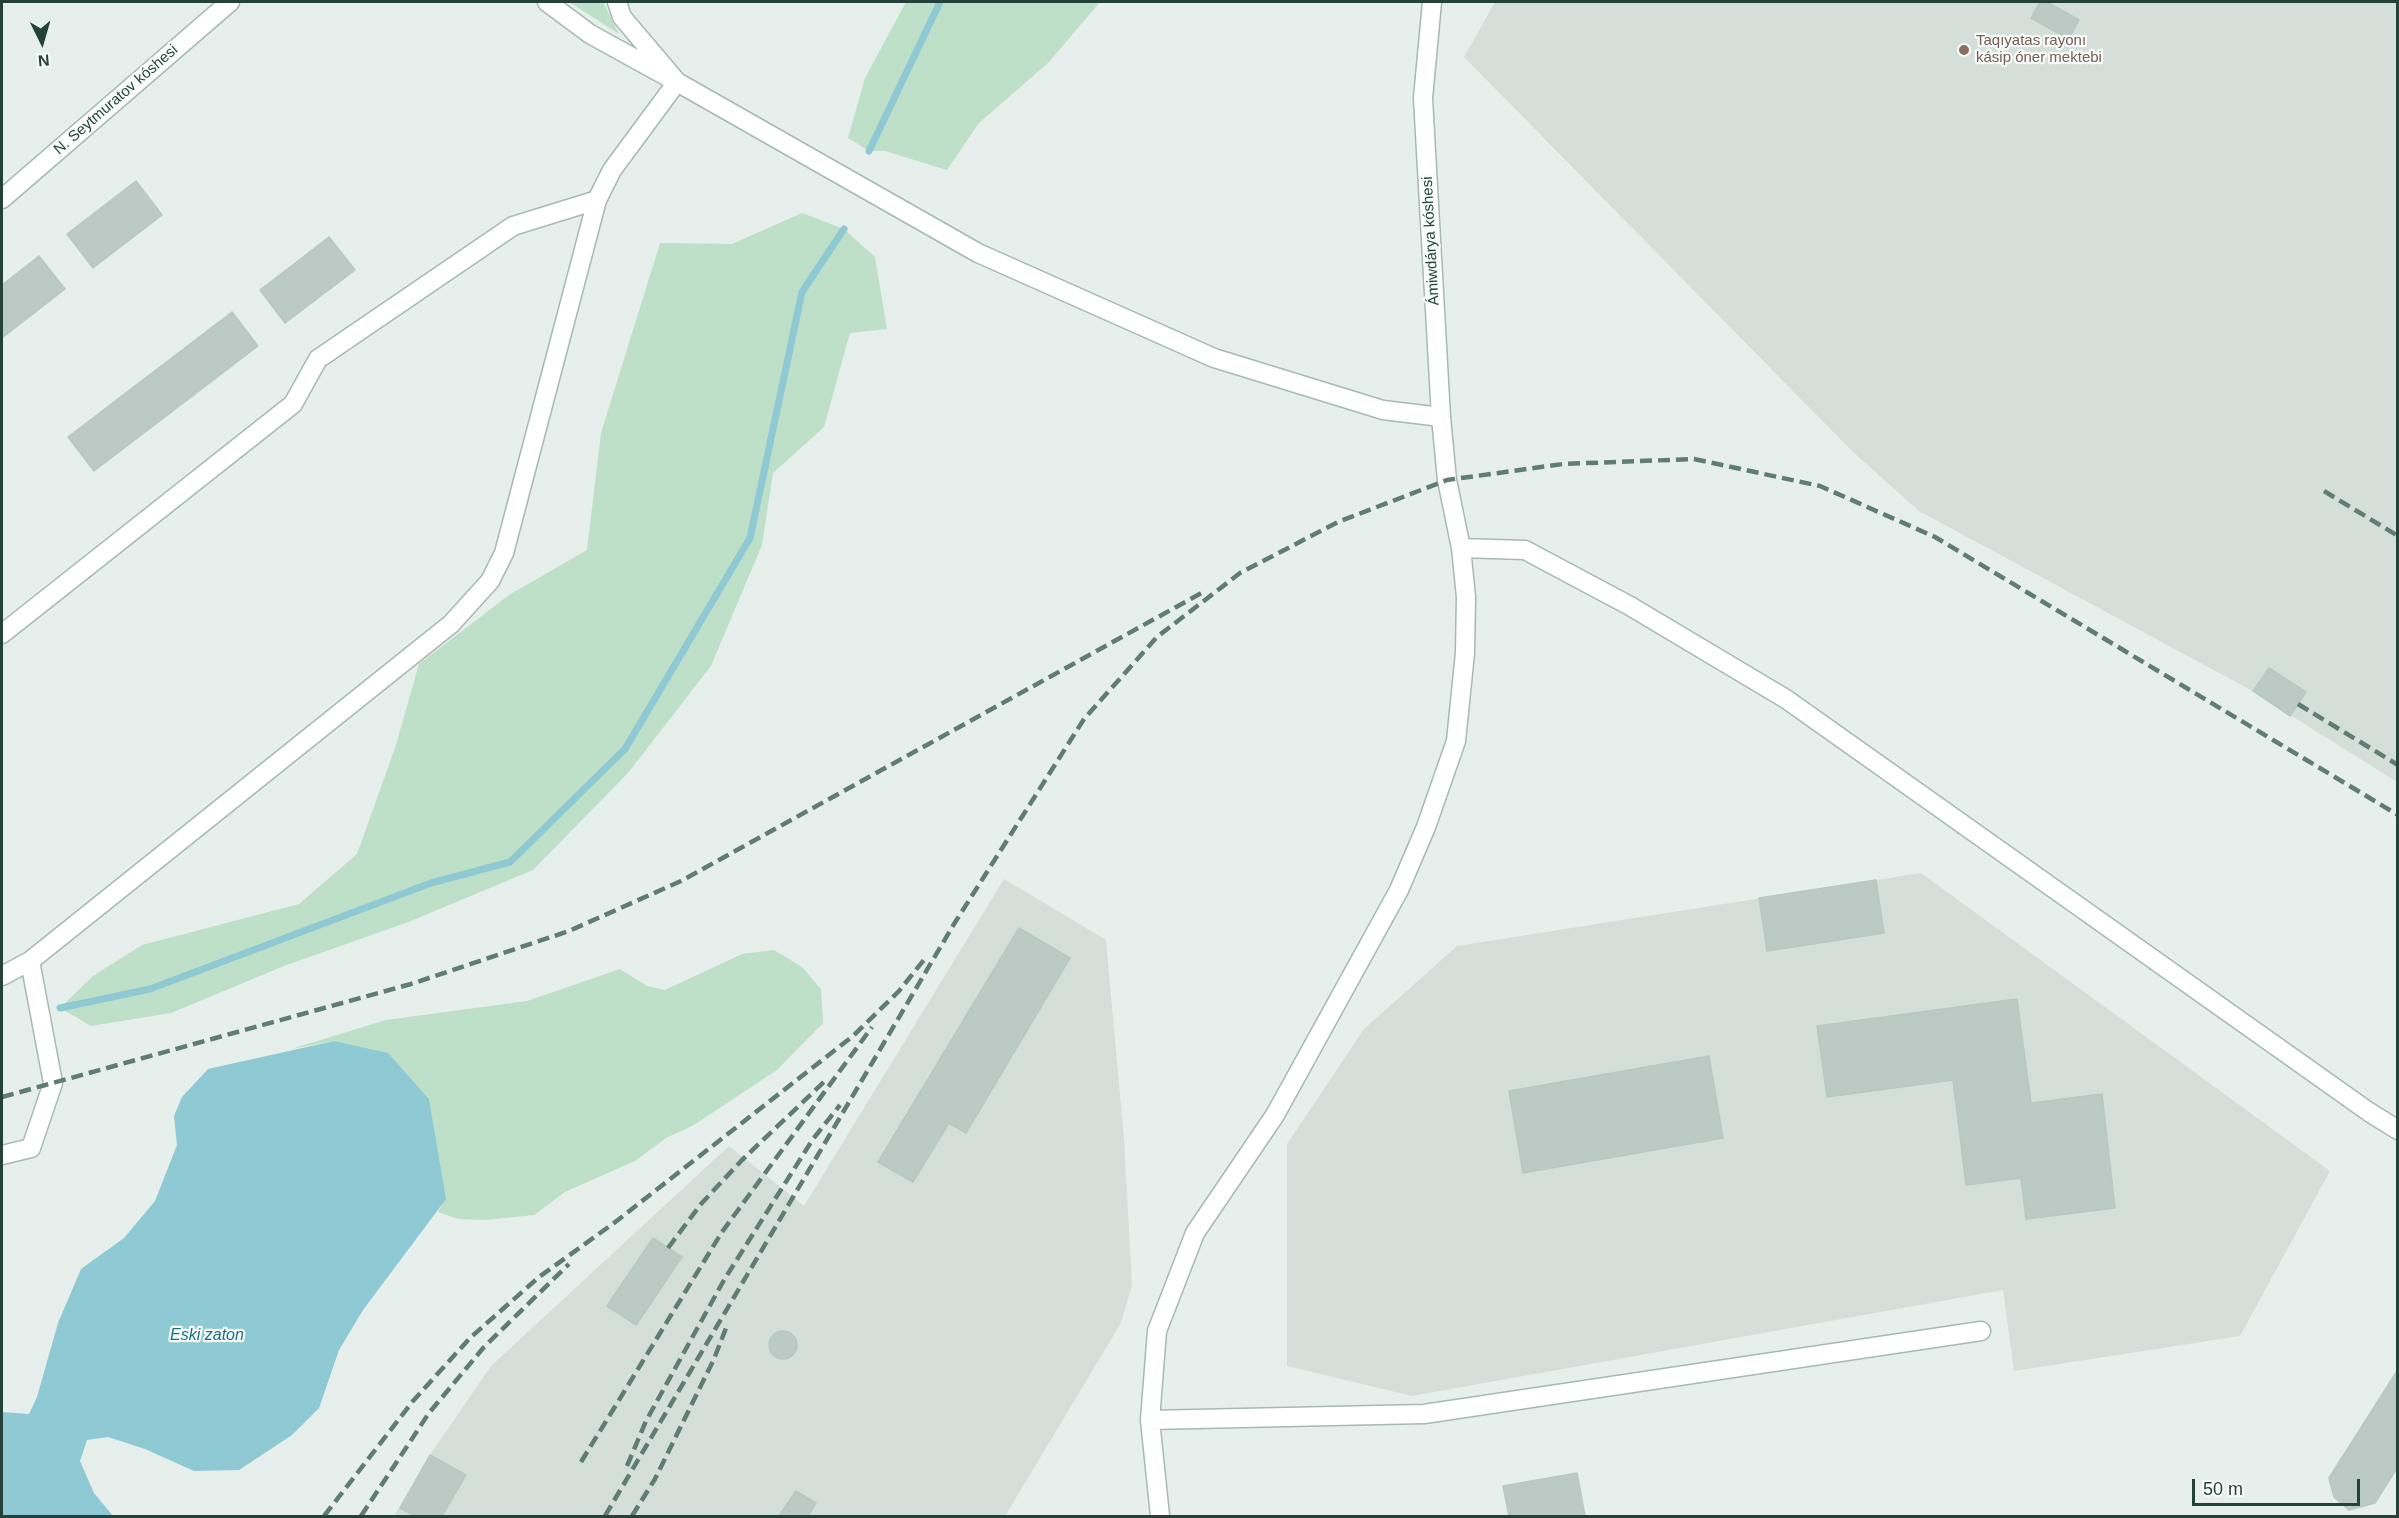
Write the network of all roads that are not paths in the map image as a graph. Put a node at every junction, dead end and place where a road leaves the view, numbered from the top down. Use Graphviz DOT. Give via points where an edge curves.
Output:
graph roads {
  1 [pos="230,2"];
  2 [pos="547,2"];
  3 [pos="617,2"];
  4 [pos="1432,2"];
  5 [pos="677,82"];
  6 [pos="2,199"];
  7 [pos="597,200"];
  8 [pos="1441,417"];
  9 [pos="1461,548"];
  10 [pos="2,634"];
  11 [pos="30,961"];
  12 [pos="2,976"];
  13 [pos="2397,1130"];
  14 [pos="2,1155"];
  15 [pos="1981,1330"];
  16 [pos="1150,1420"];
  17 [pos="1160,1516"];
  1 -- 6 [label="street, N. Seytmuratov kóshesi"];
  2 -- 5 [label="street" via="590,34"];
  3 -- 5 [label="street" via="622,17"];
  4 -- 8 [label="street, Ámiwdárya kóshesi" via="1423,99"];
  5 -- 7 [label="street" via="612,170"];
  5 -- 8 [label="street" via="978,253 1214,358 1383,410"];
  7 -- 10 [label="street" via="513,226 318,359 293,404"];
  7 -- 11 [label="street" via="504,553 490,581 451,624"];
  8 -- 9 [label="street, Ámiwdárya kóshesi" via="1447,480"];
  9 -- 13 [label="street" via="1525,550 1630,606 1786,699"];
  9 -- 16 [label="street, Ámiwdárya kóshesi" via="1466,597 1465,653 1456,741 1426,827 1399,890 1275,1115 1195,1233 1156,1331"];
  11 -- 12 [label="street"];
  11 -- 14 [label="street" via="53,1083 31,1148"];
  15 -- 16 [label="street" via="1424,1414"];
  16 -- 17 [label="street, Ámiwdárya kóshesi"];
}
